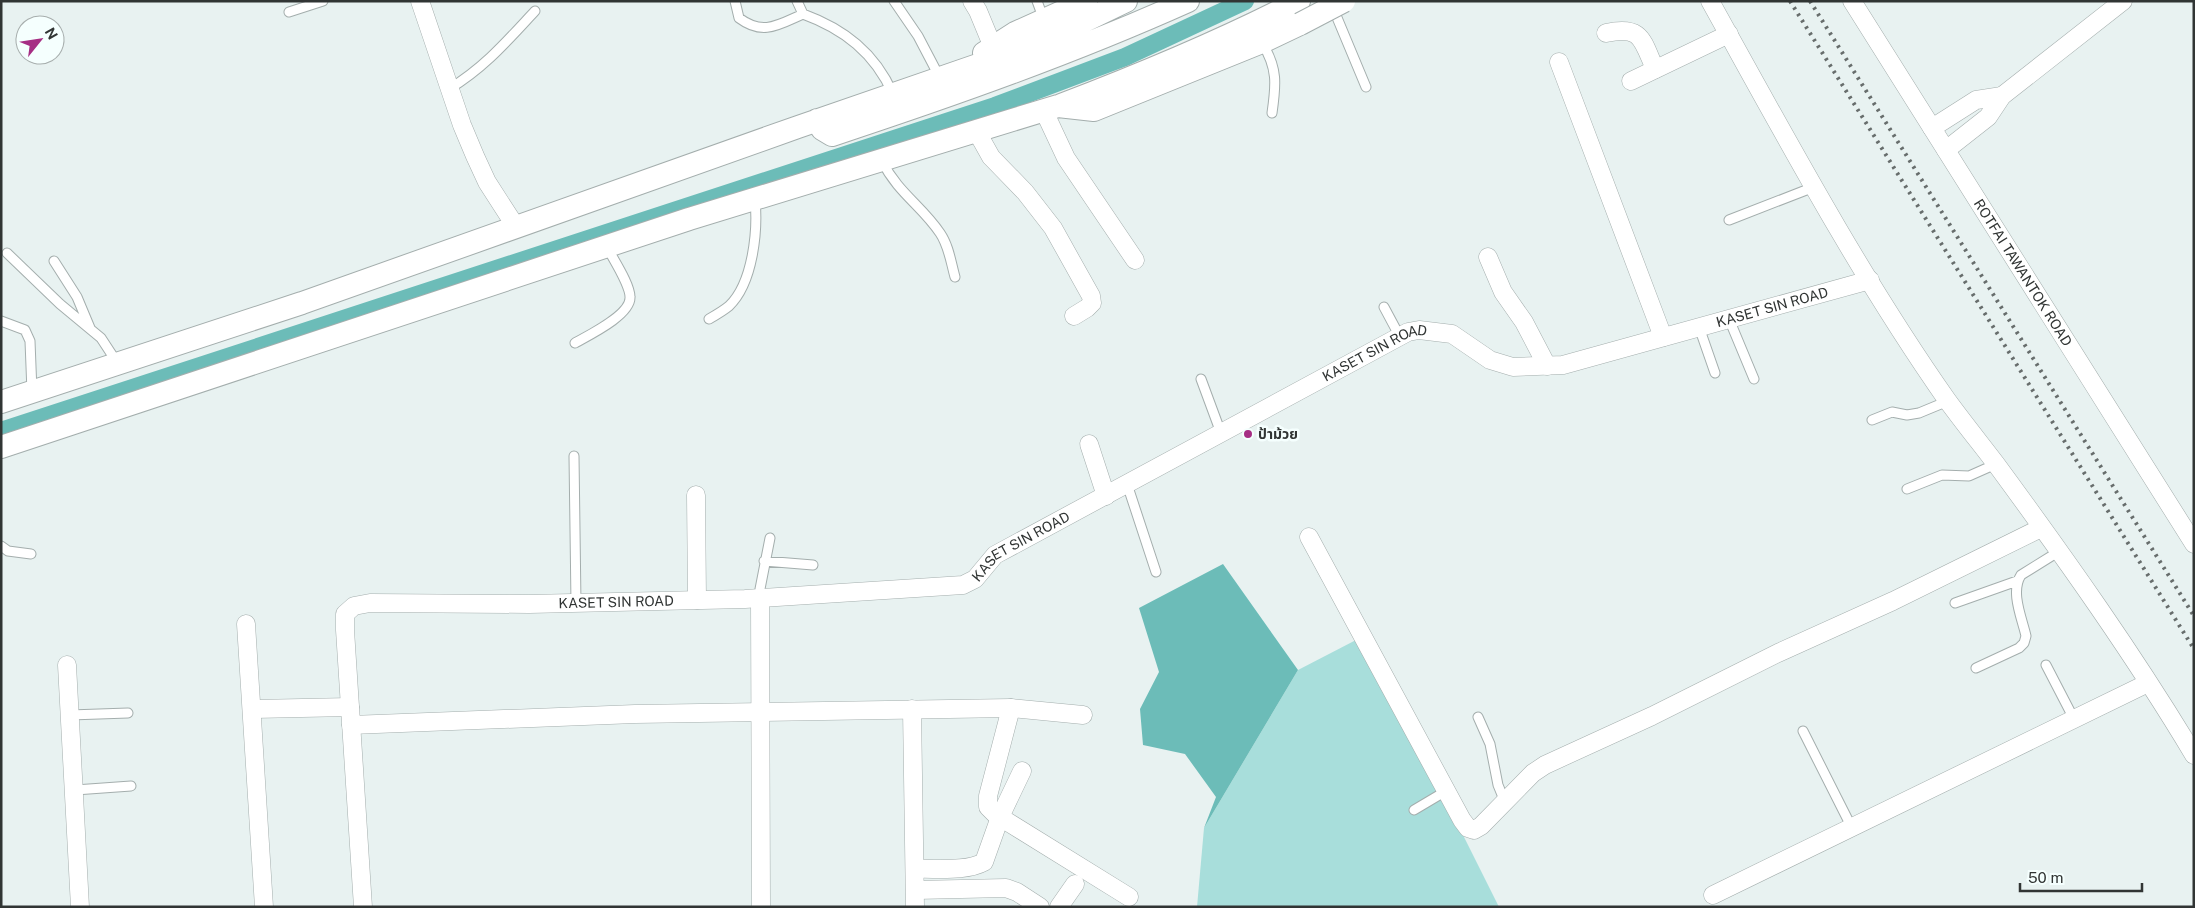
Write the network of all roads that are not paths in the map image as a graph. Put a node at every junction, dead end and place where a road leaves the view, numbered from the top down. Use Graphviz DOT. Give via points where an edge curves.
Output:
graph roads {
  1 [pos="323,1"];
  2 [pos="420,1"];
  3 [pos="735,1"];
  4 [pos="797,1"];
  5 [pos="894,1"];
  6 [pos="972,1"];
  7 [pos="1086,1"];
  8 [pos="1126,1"];
  9 [pos="1188,1"];
  10 [pos="1299,1"];
  11 [pos="1710,1"];
  12 [pos="1852,1"];
  13 [pos="2123,1"];
  14 [pos="1336,3"];
  15 [pos="535,11"];
  16 [pos="289,12"];
  17 [pos="803,14"];
  18 [pos="1044,19"];
  19 [pos="1606,33"];
  20 [pos="1729,34"];
  21 [pos="1262,42"];
  22 [pos="995,52"];
  23 [pos="1559,62"];
  24 [pos="1655,69"];
  25 [pos="940,78"];
  26 [pos="1631,81"];
  27 [pos="1366,87"];
  28 [pos="449,88"];
  29 [pos="893,94"];
  30 [pos="2002,96"];
  31 [pos="1051,108"];
  32 [pos="1272,113"];
  33 [pos="817,120"];
  34 [pos="1932,128"];
  35 [pos="977,132"];
  36 [pos="1946,150"];
  37 [pos="882,161"];
  38 [pos="1814,187"];
  39 [pos="756,199"];
  40 [pos="1729,220"];
  41 [pos="516,227"];
  42 [pos="607,246"];
  43 [pos="7,252"];
  44 [pos="1488,257"];
  45 [pos="54,260"];
  46 [pos="1135,260"];
  47 [pos="955,277"];
  48 [pos="1870,280"];
  49 [pos="1384,308"];
  50 [pos="1074,316"];
  51 [pos="709,319"];
  52 [pos="1729,319"];
  53 [pos="1,321"];
  54 [pos="1699,327"];
  55 [pos="90,328"];
  56 [pos="1399,336"];
  57 [pos="1663,337"];
  58 [pos="575,343"];
  59 [pos="118,364"];
  60 [pos="1548,366"];
  61 [pos="1716,373"];
  62 [pos="1201,379"];
  63 [pos="1754,379"];
  64 [pos="32,392"];
  65 [pos="1948,401"];
  66 [pos="1,402"];
  67 [pos="1872,420"];
  68 [pos="1221,433"];
  69 [pos="1089,444"];
  70 [pos="1,447"];
  71 [pos="574,456"];
  72 [pos="1996,464"];
  73 [pos="1127,484"];
  74 [pos="1907,489"];
  75 [pos="696,495"];
  76 [pos="1106,496"];
  77 [pos="2042,528"];
  78 [pos="1309,537"];
  79 [pos="770,538"];
  80 [pos="2194,544"];
  81 [pos="1,546"];
  82 [pos="2058,552"];
  83 [pos="31,554"];
  84 [pos="764,561"];
  85 [pos="813,565"];
  86 [pos="1156,572"];
  87 [pos="2017,581"];
  88 [pos="760,598"];
  89 [pos="698,600"];
  90 [pos="1955,602"];
  91 [pos="576,603"];
  92 [pos="246,624"];
  93 [pos="67,665"];
  94 [pos="2046,665"];
  95 [pos="1976,668"];
  96 [pos="2148,683"];
  97 [pos="1011,708"];
  98 [pos="252,709"];
  99 [pos="912,709"];
  100 [pos="762,712"];
  101 [pos="128,713"];
  102 [pos="70,715"];
  103 [pos="1083,715"];
  104 [pos="350,716"];
  105 [pos="1478,717"];
  106 [pos="2074,719"];
  107 [pos="1803,731"];
  108 [pos="2194,755"];
  109 [pos="1022,771"];
  110 [pos="132,786"];
  111 [pos="75,790"];
  112 [pos="1446,791"];
  113 [pos="1505,802"];
  114 [pos="1414,810"];
  115 [pos="1000,817"];
  116 [pos="1851,826"];
  117 [pos="916,869"];
  118 [pos="1075,884"];
  119 [pos="1713,895"];
  120 [pos="916,898"];
  121 [pos="1129,898"];
  122 [pos="80,907"];
  123 [pos="264,907"];
  124 [pos="363,907"];
  125 [pos="761,907"];
  126 [pos="1040,907"];
  127 [pos="1059,907"];
  1 -- 16 [label="lane"];
  2 -- 28 [label="street"];
  3 -- 17 [label="lane" via="739,18 750,26 769,28"];
  4 -- 17 [label="lane"];
  5 -- 25 [label="lane" via="918,36"];
  6 -- 22 [label="street"];
  7 -- 18 [label="street"];
  8 -- 18 [label="street"];
  9 -- 33 [label="street" via="1004,77 832,135"];
  10 -- 31 [label="street" via="1123,81"];
  11 -- 20 [label="street"];
  12 -- 34 [label="street, ROTFAI TAWANTOK ROAD"];
  13 -- 30 [label="street"];
  14 -- 21 [label="street, bridge"];
  14 -- 27 [label="lane"];
  15 -- 28 [label="lane" via="494,56"];
  17 -- 29 [label="lane" via="847,35 870,56"];
  18 -- 22 [label="street"];
  19 -- 24 [label="street" via="1624,29 1632,32 1644,43"];
  20 -- 24 [label="street"];
  20 -- 38 [label="street"];
  21 -- 31 [label="street" via="1094,110"];
  21 -- 32 [label="lane" via="1275,71"];
  22 -- 25 [label="street" via="967,69"];
  23 -- 57 [label="street"];
  24 -- 26 [label="street"];
  25 -- 29 [label="street"];
  28 -- 41 [label="street" via="487,182"];
  29 -- 33 [label="street"];
  30 -- 34 [label="street" via="1976,100"];
  30 -- 36 [label="street" via="1988,117"];
  31 -- 35 [label="street"];
  31 -- 46 [label="street" via="1066,158"];
  33 -- 41 [label="street"];
  34 -- 36 [label="street, ROTFAI TAWANTOK ROAD"];
  35 -- 37 [label="street"];
  35 -- 50 [label="street" via="991,158 1048,221 1092,296 1092,303"];
  36 -- 80 [label="street, ROTFAI TAWANTOK ROAD"];
  37 -- 39 [label="street"];
  37 -- 47 [label="lane" via="898,187 940,232 946,242"];
  38 -- 40 [label="lane"];
  38 -- 48 [label="street"];
  39 -- 42 [label="street"];
  39 -- 51 [label="lane" via="754,241 747,278 728,307"];
  41 -- 59 [label="street"];
  42 -- 58 [label="lane" via="630,297 627,308"];
  42 -- 70 [label="street"];
  43 -- 55 [label="lane" via="60,304"];
  44 -- 60 [label="street" via="1503,292"];
  45 -- 55 [label="lane" via="77,297"];
  48 -- 52 [label="street, KASET SIN ROAD"];
  48 -- 65 [label="street"];
  49 -- 56 [label="lane"];
  52 -- 54 [label="street, KASET SIN ROAD"];
  52 -- 63 [label="lane"];
  53 -- 64 [label="lane" via="25,330 30,341"];
  54 -- 57 [label="street, KASET SIN ROAD"];
  54 -- 61 [label="lane"];
  55 -- 59 [label="lane" via="108,346"];
  56 -- 60 [label="street, KASET SIN ROAD" via="1419,330 1452,334 1490,360 1513,367"];
  56 -- 68 [label="street, KASET SIN ROAD"];
  57 -- 60 [label="street, KASET SIN ROAD" via="1563,365"];
  59 -- 64 [label="street"];
  62 -- 68 [label="lane"];
  64 -- 66 [label="street"];
  65 -- 67 [label="lane" via="1919,413 1892,412"];
  65 -- 72 [label="street"];
  68 -- 73 [label="street, KASET SIN ROAD"];
  69 -- 76 [label="street"];
  71 -- 91 [label="lane"];
  72 -- 74 [label="lane" via="1969,476 1942,475"];
  72 -- 77 [label="street"];
  73 -- 76 [label="street, KASET SIN ROAD"];
  73 -- 86 [label="lane"];
  75 -- 89 [label="street"];
  76 -- 88 [label="street, KASET SIN ROAD" via="995,555 975,579 963,585"];
  77 -- 82 [label="street"];
  77 -- 113 [label="street" via="1545,765"];
  78 -- 112 [label="street"];
  79 -- 84 [label="lane"];
  81 -- 83 [label="lane" via="8,551"];
  82 -- 87 [label="lane" via="2020,575"];
  82 -- 96 [label="street"];
  84 -- 85 [label="lane"];
  84 -- 88 [label="lane"];
  87 -- 90 [label="lane"];
  87 -- 95 [label="lane" via="2016,591 2026,636 2024,643"];
  88 -- 89 [label="street, KASET SIN ROAD"];
  88 -- 100 [label="street"];
  89 -- 91 [label="street, KASET SIN ROAD"];
  91 -- 104 [label="street, KASET SIN ROAD" via="354,606 345,614"];
  92 -- 98 [label="street"];
  93 -- 102 [label="street"];
  94 -- 106 [label="lane"];
  96 -- 106 [label="street"];
  96 -- 108 [label="street"];
  97 -- 99 [label="street"];
  97 -- 103 [label="street"];
  97 -- 115 [label="street" via="988,796 988,807"];
  98 -- 104 [label="street"];
  98 -- 123 [label="street"];
  99 -- 100 [label="street"];
  99 -- 117 [label="street"];
  100 -- 104 [label="street"];
  100 -- 125 [label="street"];
  101 -- 102 [label="lane"];
  102 -- 111 [label="street"];
  104 -- 124 [label="street, KASET SIN ROAD"];
  105 -- 113 [label="lane" via="1490,744 1498,785"];
  106 -- 116 [label="street"];
  107 -- 116 [label="lane"];
  109 -- 115 [label="street"];
  110 -- 111 [label="lane"];
  111 -- 122 [label="street"];
  112 -- 113 [label="street" via="1462,820 1474,830"];
  112 -- 114 [label="lane"];
  115 -- 117 [label="street" via="984,862 965,867"];
  115 -- 121 [label="street"];
  116 -- 119 [label="street"];
  117 -- 120 [label="street"];
  118 -- 127 [label="street"];
  120 -- 126 [label="street" via="1006,888"];
}
